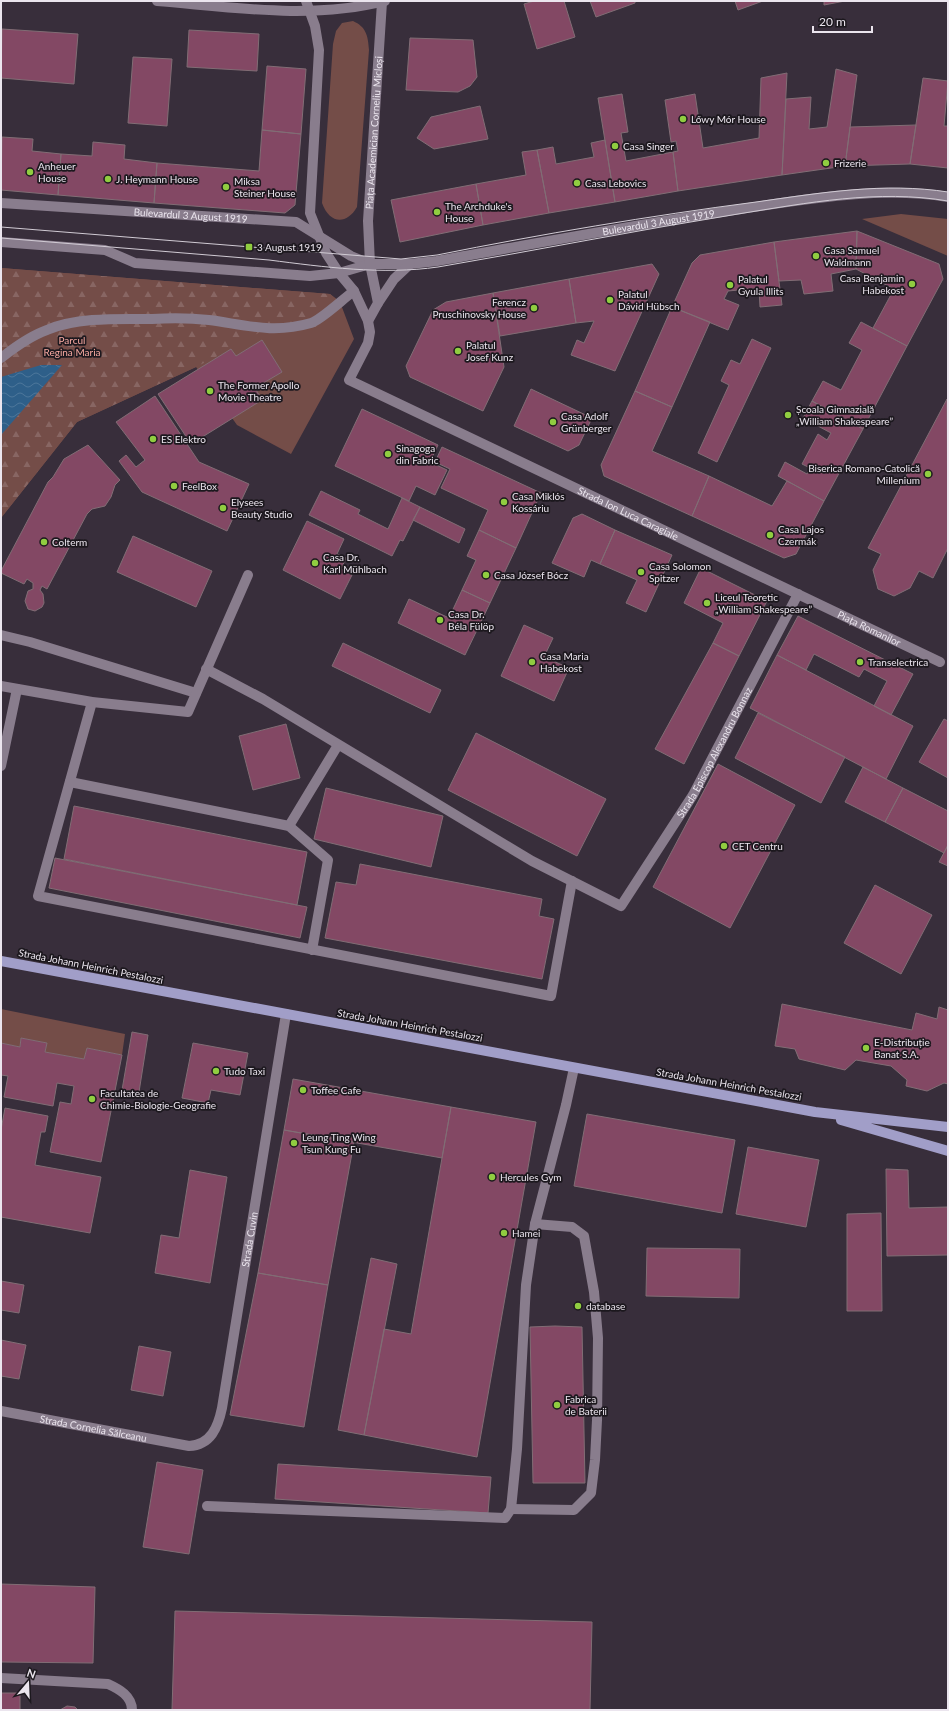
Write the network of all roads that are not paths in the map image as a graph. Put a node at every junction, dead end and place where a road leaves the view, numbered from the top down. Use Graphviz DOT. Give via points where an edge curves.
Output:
graph roads {
  1 [pos="157,1"];
  2 [pos="306,1"];
  3 [pos="383,1"];
  4 [pos="310,11"];
  5 [pos="948,197"];
  6 [pos="1,203"];
  7 [pos="318,234"];
  8 [pos="1,242"];
  9 [pos="370,264"];
  10 [pos="410,264"];
  11 [pos="339,273"];
  12 [pos="354,291"];
  13 [pos="378,303"];
  14 [pos="368,321"];
  15 [pos="1,358"];
  16 [pos="248,575"];
  17 [pos="798,594"];
  18 [pos="1,635"];
  19 [pos="940,662"];
  20 [pos="206,669"];
  21 [pos="1,686"];
  22 [pos="17,689"];
  23 [pos="196,693"];
  24 [pos="92,702"];
  25 [pos="338,745"];
  26 [pos="1,766"];
  27 [pos="70,782"];
  28 [pos="289,826"];
  29 [pos="572,881"];
  30 [pos="312,950"];
  31 [pos="1,961"];
  32 [pos="286,1014"];
  33 [pos="574,1068"];
  34 [pos="815,1112"];
  35 [pos="948,1127"];
  36 [pos="948,1151"];
  37 [pos="535,1224"];
  38 [pos="1,1411"];
  39 [pos="186,1445"];
  40 [pos="207,1506"];
  41 [pos="511,1509"];
  42 [pos="1,1678"];
  43 [pos="132,1710"];
  1 -- 4 [label="street"];
  2 -- 4 [label="street"];
  3 -- 4 [label="street"];
  3 -- 9 [label="street, Piața Academician Corneliu Micloși" via="368,221"];
  4 -- 7 [label="street" via="319,50 310,204 310,213"];
  5 -- 10 [label="street, Bulevardul 3 August 1919" via="873,193 821,197 678,218"];
  6 -- 7 [label="street, Bulevardul 3 August 1919" via="296,222"];
  7 -- 9 [label="street, Bulevardul 3 August 1919" via="352,256"];
  7 -- 11 [label="street"];
  8 -- 11 [label="street, Bulevardul 3 August 1919" via="105,250 135,263 300,276"];
  9 -- 10 [label="street, Bulevardul 3 August 1919"];
  9 -- 11 [label="street, Bulevardul 3 August 1919"];
  9 -- 13 [label="street, Piața Academician Corneliu Micloși"];
  10 -- 13 [label="street" via="394,279"];
  11 -- 12 [label="street"];
  12 -- 14 [label="street"];
  12 -- 15 [label="street" via="312,323 287,328 262,329 184,318 118,318 79,322 48,329 16,346"];
  13 -- 14 [label="street"];
  14 -- 17 [label="street, Strada Ion Luca Caragiale" via="368,343 349,380"];
  16 -- 20 [label="street"];
  17 -- 19 [label="street, Piața Romanilor"];
  17 -- 29 [label="street, Strada Episcop Alexandru Bonnaz" via="693,795 621,906"];
  18 -- 23 [label="street"];
  20 -- 23 [label="street"];
  20 -- 25 [label="street" via="263,699"];
  21 -- 22 [label="street"];
  22 -- 24 [label="street"];
  22 -- 26 [label="street"];
  23 -- 24 [label="street" via="188,712"];
  24 -- 27 [label="street"];
  25 -- 28 [label="street"];
  25 -- 29 [label="street" via="532,861"];
  27 -- 28 [label="street"];
  27 -- 30 [label="street" via="38,896"];
  28 -- 30 [label="street" via="328,860"];
  29 -- 30 [label="street" via="551,996"];
  31 -- 32 [label="main road, Strada Johann Heinrich Pestalozzi"];
  32 -- 33 [label="main road, Strada Johann Heinrich Pestalozzi"];
  32 -- 39 [label="street, Strada Cuvin" via="221,1413 210,1438 201,1443"];
  33 -- 34 [label="main road, Strada Johann Heinrich Pestalozzi"];
  33 -- 37 [label="street"];
  34 -- 35 [label="main road, Strada Johann Heinrich Pestalozzi"];
  34 -- 36 [label="main road, Strada Johann Heinrich Pestalozzi"];
  37 -- 41 [label="street" via="526,1285"];
  37 -- 41 [label="street" via="572,1227 584,1236 594,1292 598,1338 595,1460 591,1493 574,1510"];
  38 -- 39 [label="street, Strada Cornelia Sălceanu"];
  40 -- 41 [label="street" via="505,1518"];
  42 -- 43 [label="street" via="108,1684 122,1691 132,1704"];
}
